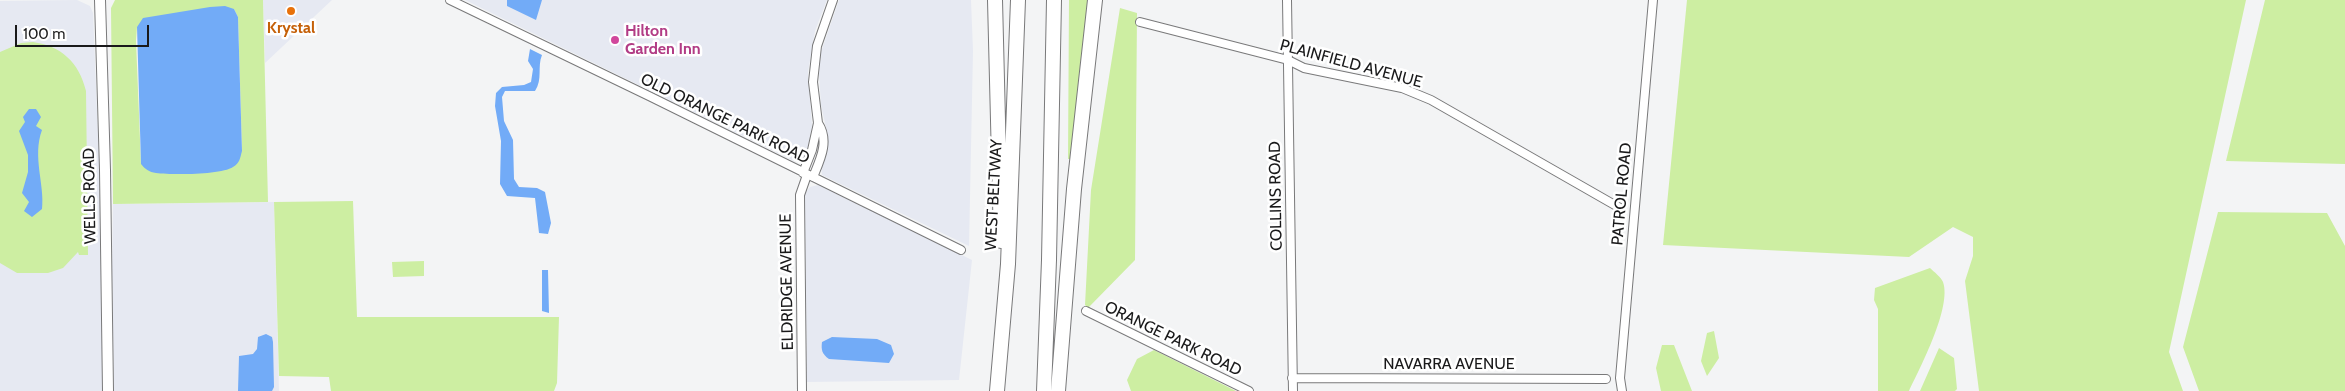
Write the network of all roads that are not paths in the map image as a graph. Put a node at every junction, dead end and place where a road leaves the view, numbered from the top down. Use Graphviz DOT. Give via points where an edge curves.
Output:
graph roads {
  1 [pos="100,0"];
  2 [pos="450,0"];
  3 [pos="833,0"];
  4 [pos="995,0"];
  5 [pos="1018,0"];
  6 [pos="1054,0"];
  7 [pos="1095,0"];
  8 [pos="1287,0"];
  9 [pos="1653,0"];
  10 [pos="1140,22"];
  11 [pos="1288,60"];
  12 [pos="818,123"];
  13 [pos="808,175"];
  14 [pos="1620,208"];
  15 [pos="961,250"];
  16 [pos="1086,311"];
  17 [pos="1002,317"];
  18 [pos="1292,378"];
  19 [pos="1606,378"];
  20 [pos="108,391"];
  21 [pos="802,391"];
  22 [pos="997,391"];
  23 [pos="1044,391"];
  24 [pos="1058,391"];
  25 [pos="1249,391"];
  26 [pos="1292,391"];
  27 [pos="1622,391"];
  1 -- 20 [label="street, WELLS ROAD"];
  2 -- 13 [label="street, OLD ORANGE PARK ROAD"];
  3 -- 12 [label="street" via="821,32 814,66"];
  4 -- 17 [label="highway"];
  5 -- 17 [label="highway, WEST BELTWAY" via="1014,160"];
  6 -- 23 [label="highway"];
  7 -- 24 [label="highway" via="1074,189"];
  8 -- 11 [label="street, COLLINS ROAD"];
  9 -- 27 [label="street, PATROL ROAD" via="1620,378"];
  10 -- 11 [label="street, PLAINFIELD AVENUE"];
  11 -- 14 [label="street, PLAINFIELD AVENUE" via="1304,68 1402,88 1431,100"];
  11 -- 18 [label="street, COLLINS ROAD"];
  12 -- 13 [label="street"];
  12 -- 13 [label="street" via="824,142"];
  13 -- 15 [label="street, OLD ORANGE PARK ROAD"];
  13 -- 21 [label="street, ELDRIDGE AVENUE" via="800,195"];
  16 -- 25 [label="street, ORANGE PARK ROAD"];
  17 -- 22 [label="highway, WEST BELTWAY"];
  18 -- 19 [label="street, NAVARRA AVENUE"];
  18 -- 26 [label="street, COLLINS ROAD"];
}
